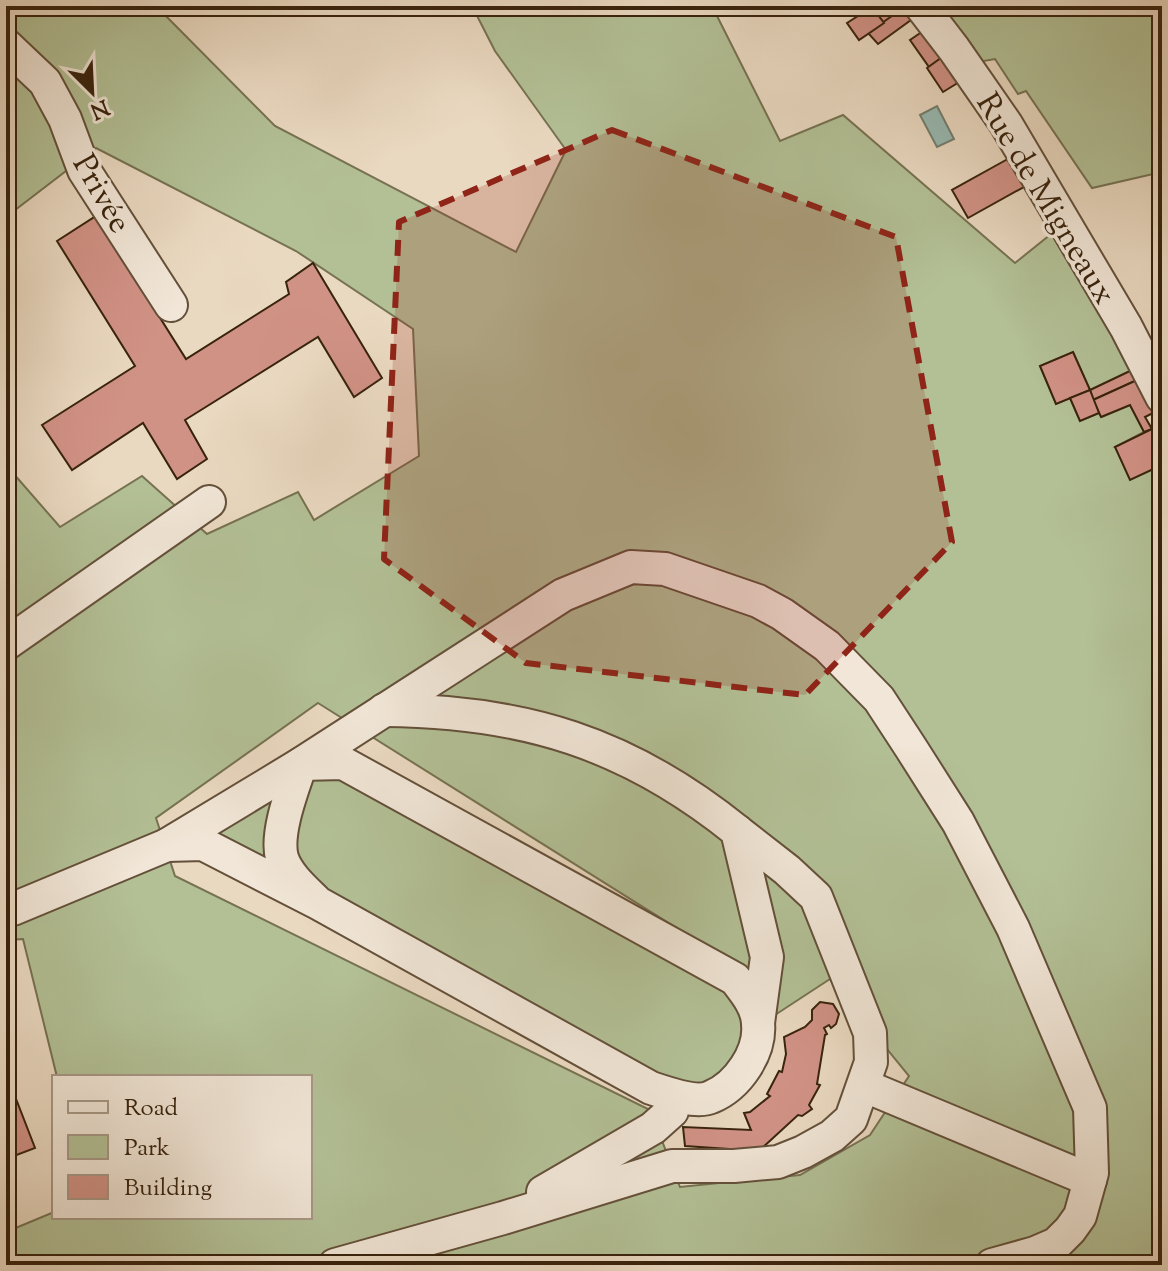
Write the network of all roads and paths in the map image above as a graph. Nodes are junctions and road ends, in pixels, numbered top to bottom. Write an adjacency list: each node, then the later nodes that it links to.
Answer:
1 (921, 6): 4 (street, Rue de Migneaux)
2 (6, 45): 3 (street, Privée)
3 (171, 305)
4 (1162, 397)
5 (209, 502): 6 (street)
6 (6, 644)
7 (384, 710): 8 (street); 10 (street); 18 (street)
8 (344, 749): 9 (street); 14 (street)
9 (301, 764): 11 (street); 12 (street)
10 (737, 831): 14 (street); 15 (street)
11 (167, 845): 12 (street); 13 (street)
12 (318, 903): 16 (street)
13 (6, 909)
14 (758, 1023): 16 (street)
15 (865, 1086): 17 (street); 18 (street)
16 (675, 1104): 17 (street); 19 (street)
17 (672, 1166): 19 (street)
18 (1090, 1180): 21 (street)
19 (503, 1218): 20 (street)
20 (335, 1265)
21 (992, 1265)

